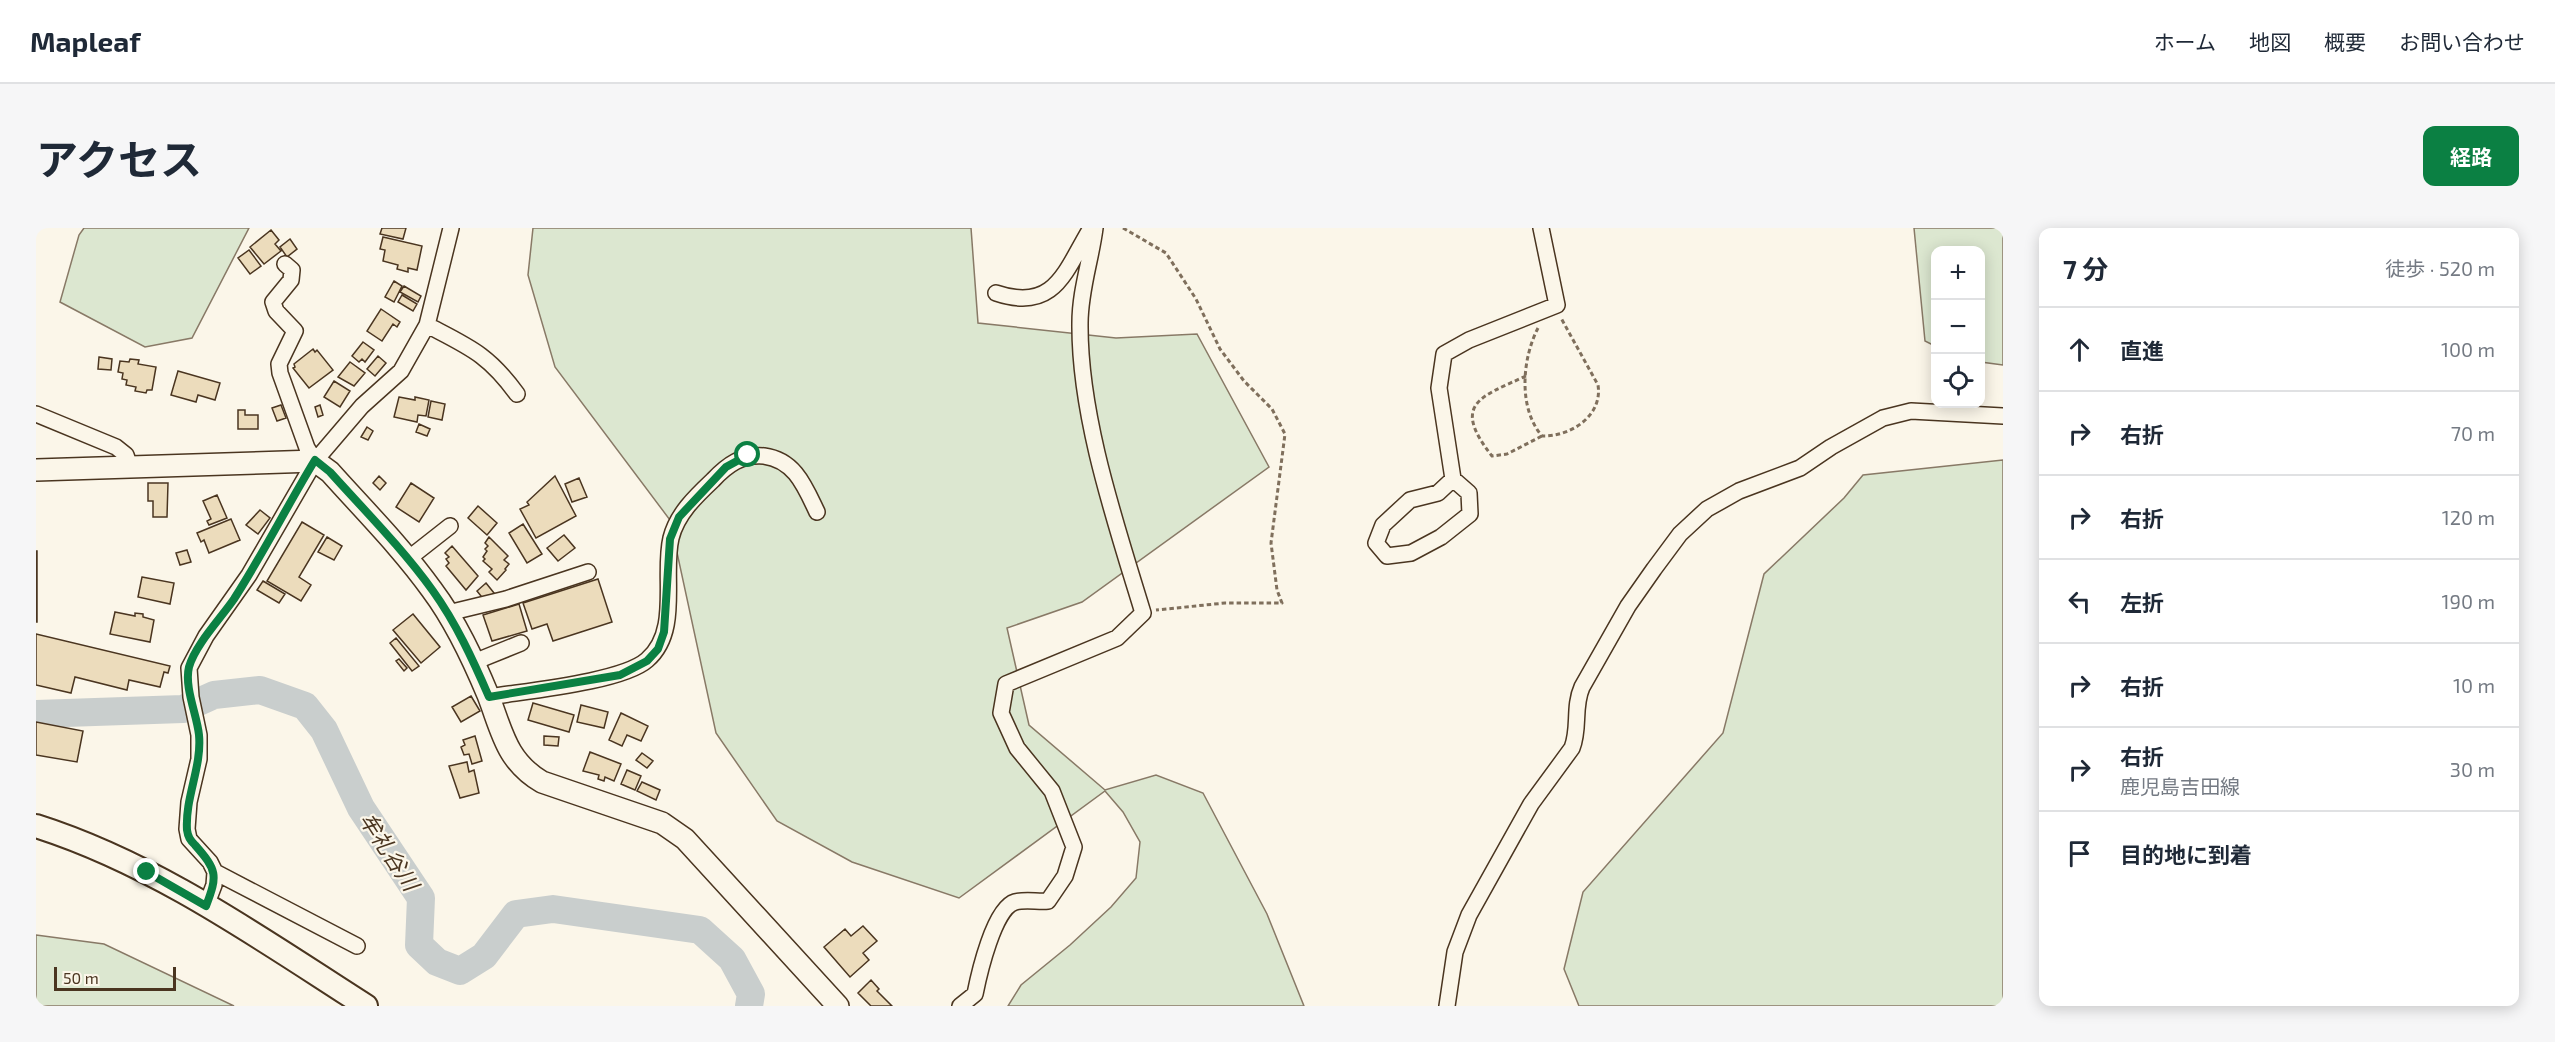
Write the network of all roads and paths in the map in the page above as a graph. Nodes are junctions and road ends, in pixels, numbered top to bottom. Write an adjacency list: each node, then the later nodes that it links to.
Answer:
1 (451, 228): 8 (street)
2 (1093, 228): 6 (street); 23 (street)
3 (1123, 228): 23 (path)
4 (1542, 228): 7 (street)
5 (285, 264): 14 (street)
6 (996, 293)
7 (1550, 308): 9 (path); 13 (path); 17 (street)
8 (427, 325): 10 (street); 14 (street)
9 (1526, 376): 13 (path); 13 (path)
10 (517, 394)
11 (36, 414): 15 (street)
12 (2003, 416): 34 (street)
13 (1542, 436)
14 (315, 460): 15 (street); 20 (street); 28 (street)
15 (130, 467): 16 (street)
16 (36, 470)
17 (1453, 479): 17 (street)
18 (817, 512): 26 (street)
19 (450, 526): 20 (street)
20 (408, 559): 22 (street)
21 (588, 572): 22 (street)
22 (448, 613): 25 (street)
23 (1143, 613): 33 (street)
24 (521, 643): 25 (street)
25 (474, 662): 26 (street)
26 (489, 697): 32 (street)
27 (36, 826): 29 (main road)
28 (215, 872): 29 (street); 30 (street)
29 (206, 906): 31 (main road)
30 (357, 946)
31 (366, 1006)
32 (838, 1006)
33 (960, 1006)
34 (1447, 1006)

